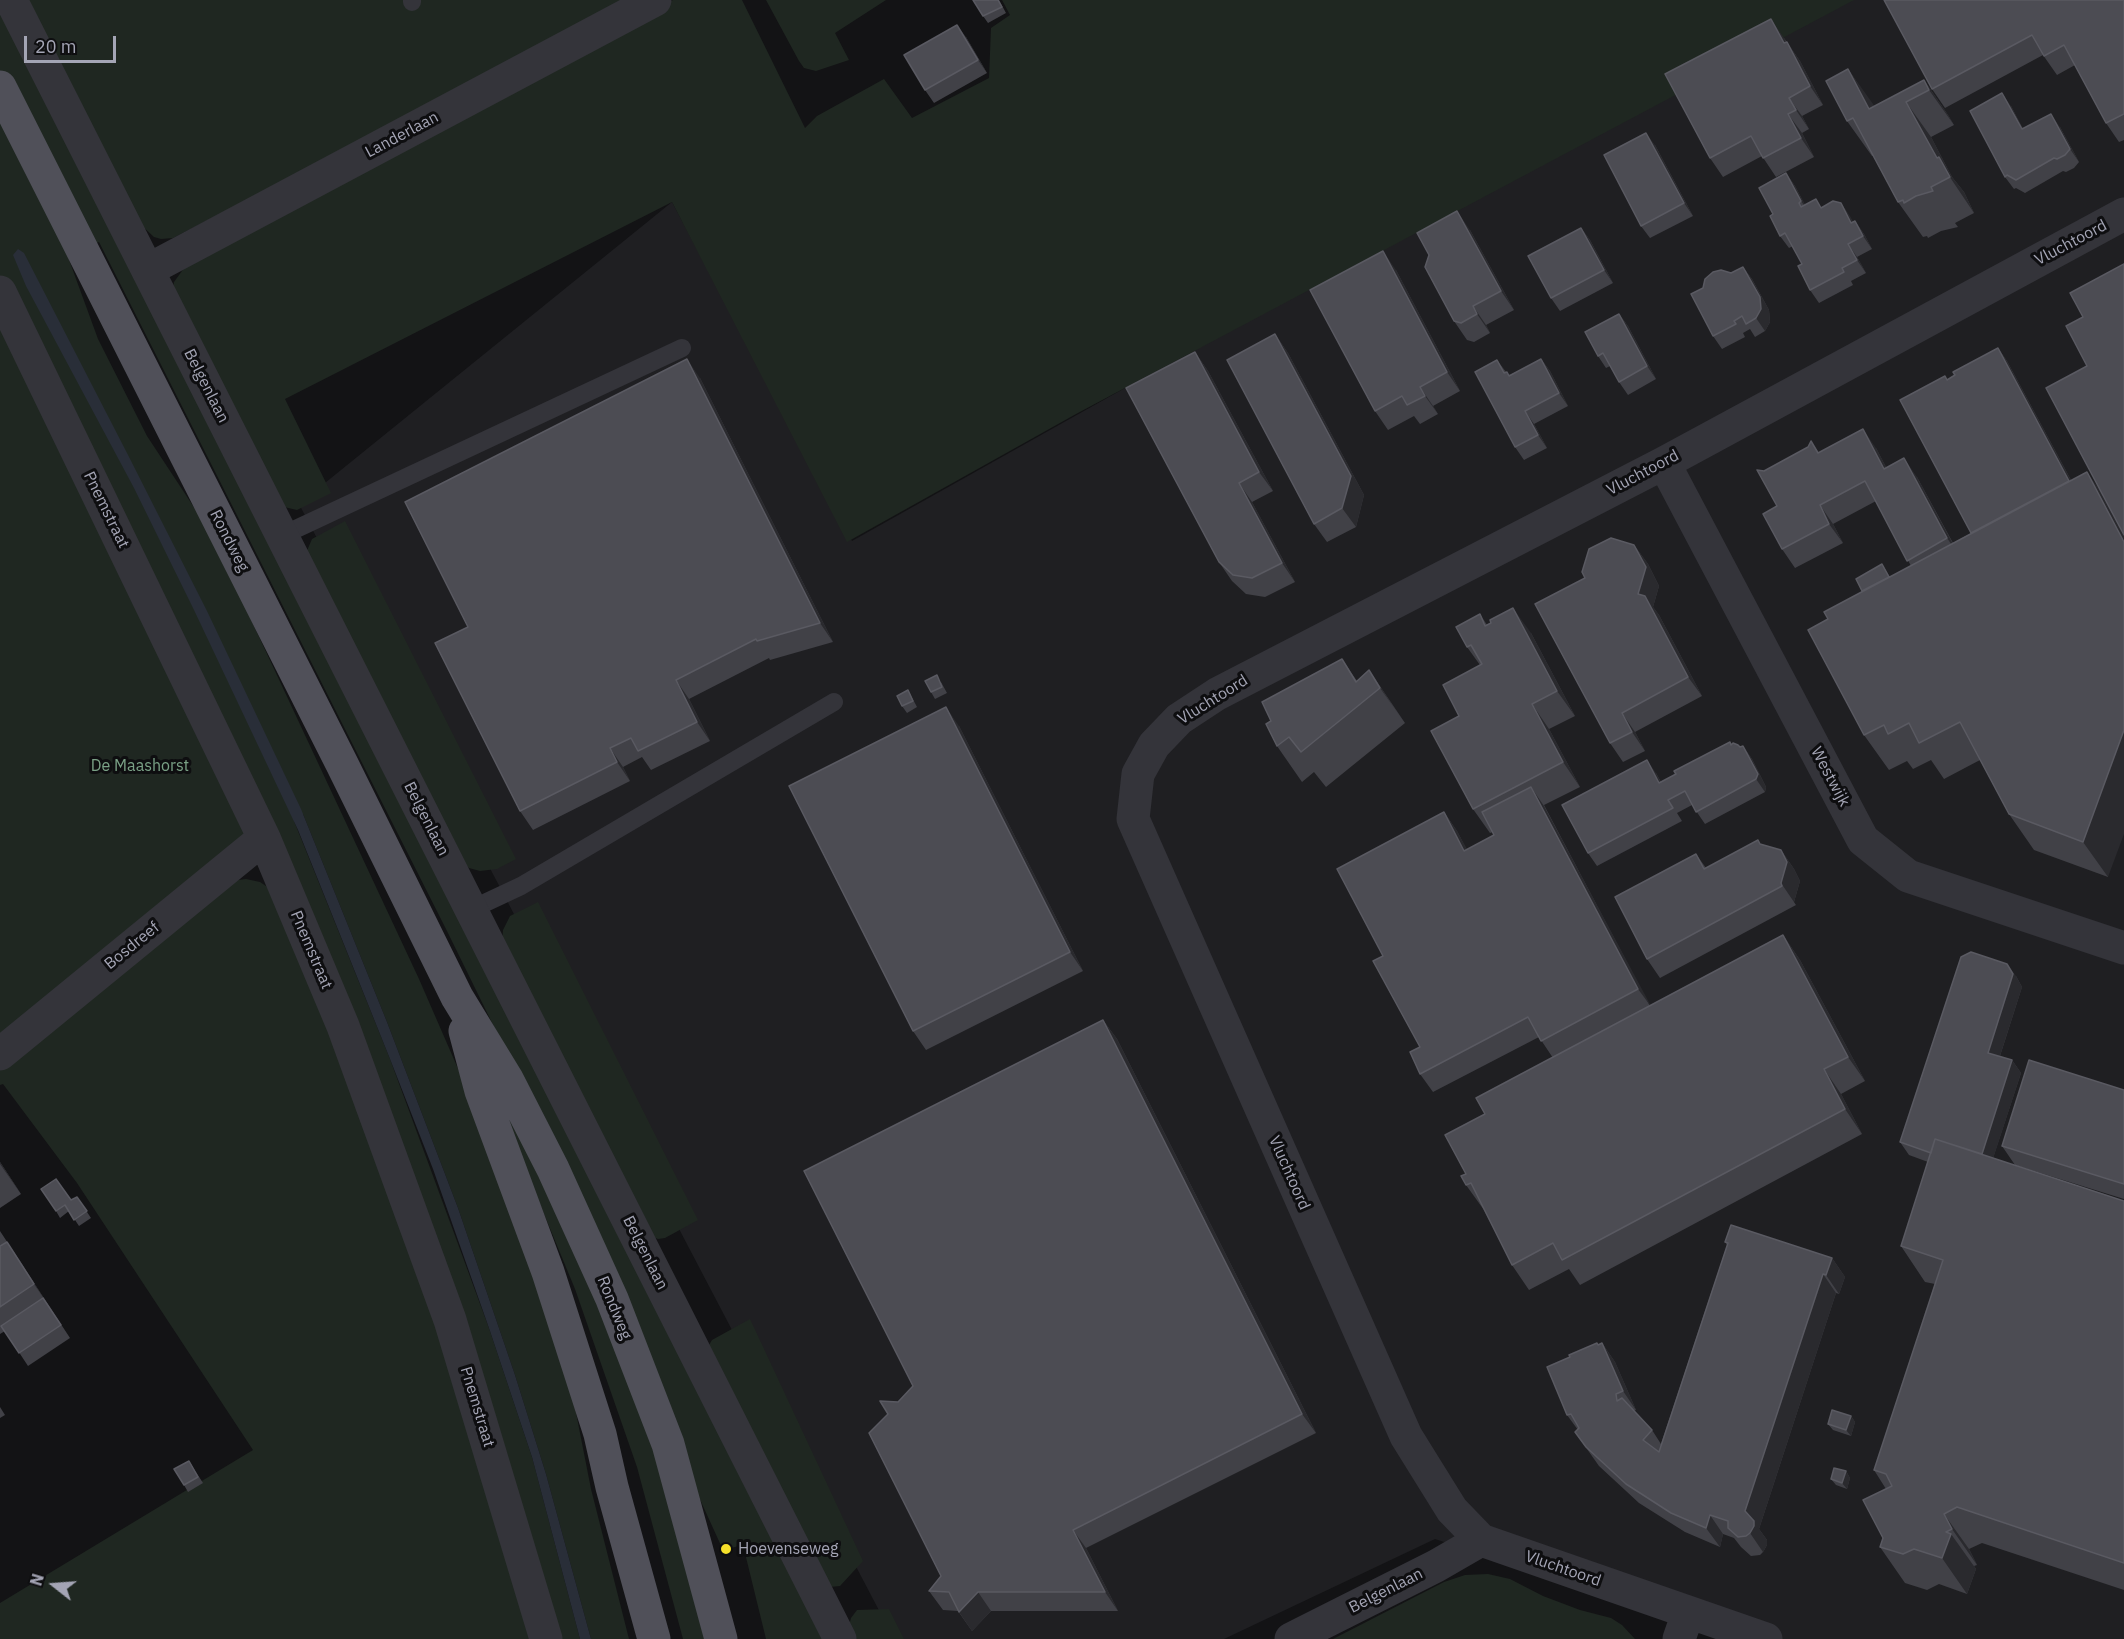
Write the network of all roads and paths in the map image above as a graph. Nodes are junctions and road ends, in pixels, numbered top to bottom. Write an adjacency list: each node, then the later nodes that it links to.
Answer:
1 (10, 0): 5 (street, Belgenlaan)
2 (655, 0): 5 (street, Landerlaan)
3 (0, 87): 14 (main road, Rondweg)
4 (2124, 214): 8 (street, Vluchtoord)
5 (148, 270): 9 (street, Belgenlaan)
6 (0, 292): 11 (street, Pnemstraat)
7 (682, 348): 9 (lane)
8 (1664, 463): 13 (street, Westwijk); 16 (street, Vluchtoord)
9 (281, 536): 12 (street, Belgenlaan)
10 (834, 702): 12 (lane)
11 (264, 838): 15 (street, Bosdreef); 18 (street, Pnemstraat)
12 (472, 909): 21 (street, Belgenlaan)
13 (2124, 948)
14 (456, 997): 19 (main road, Rondweg); 20 (main road, Rondweg)
15 (0, 1054)
16 (1480, 1540): 17 (street, Vluchtoord); 22 (street, Belgenlaan)
17 (1684, 1626): 23 (street, Vluchtoord)
18 (546, 1639)
19 (654, 1639)
20 (721, 1639)
21 (840, 1639)
22 (1290, 1639)
23 (1766, 1639)

